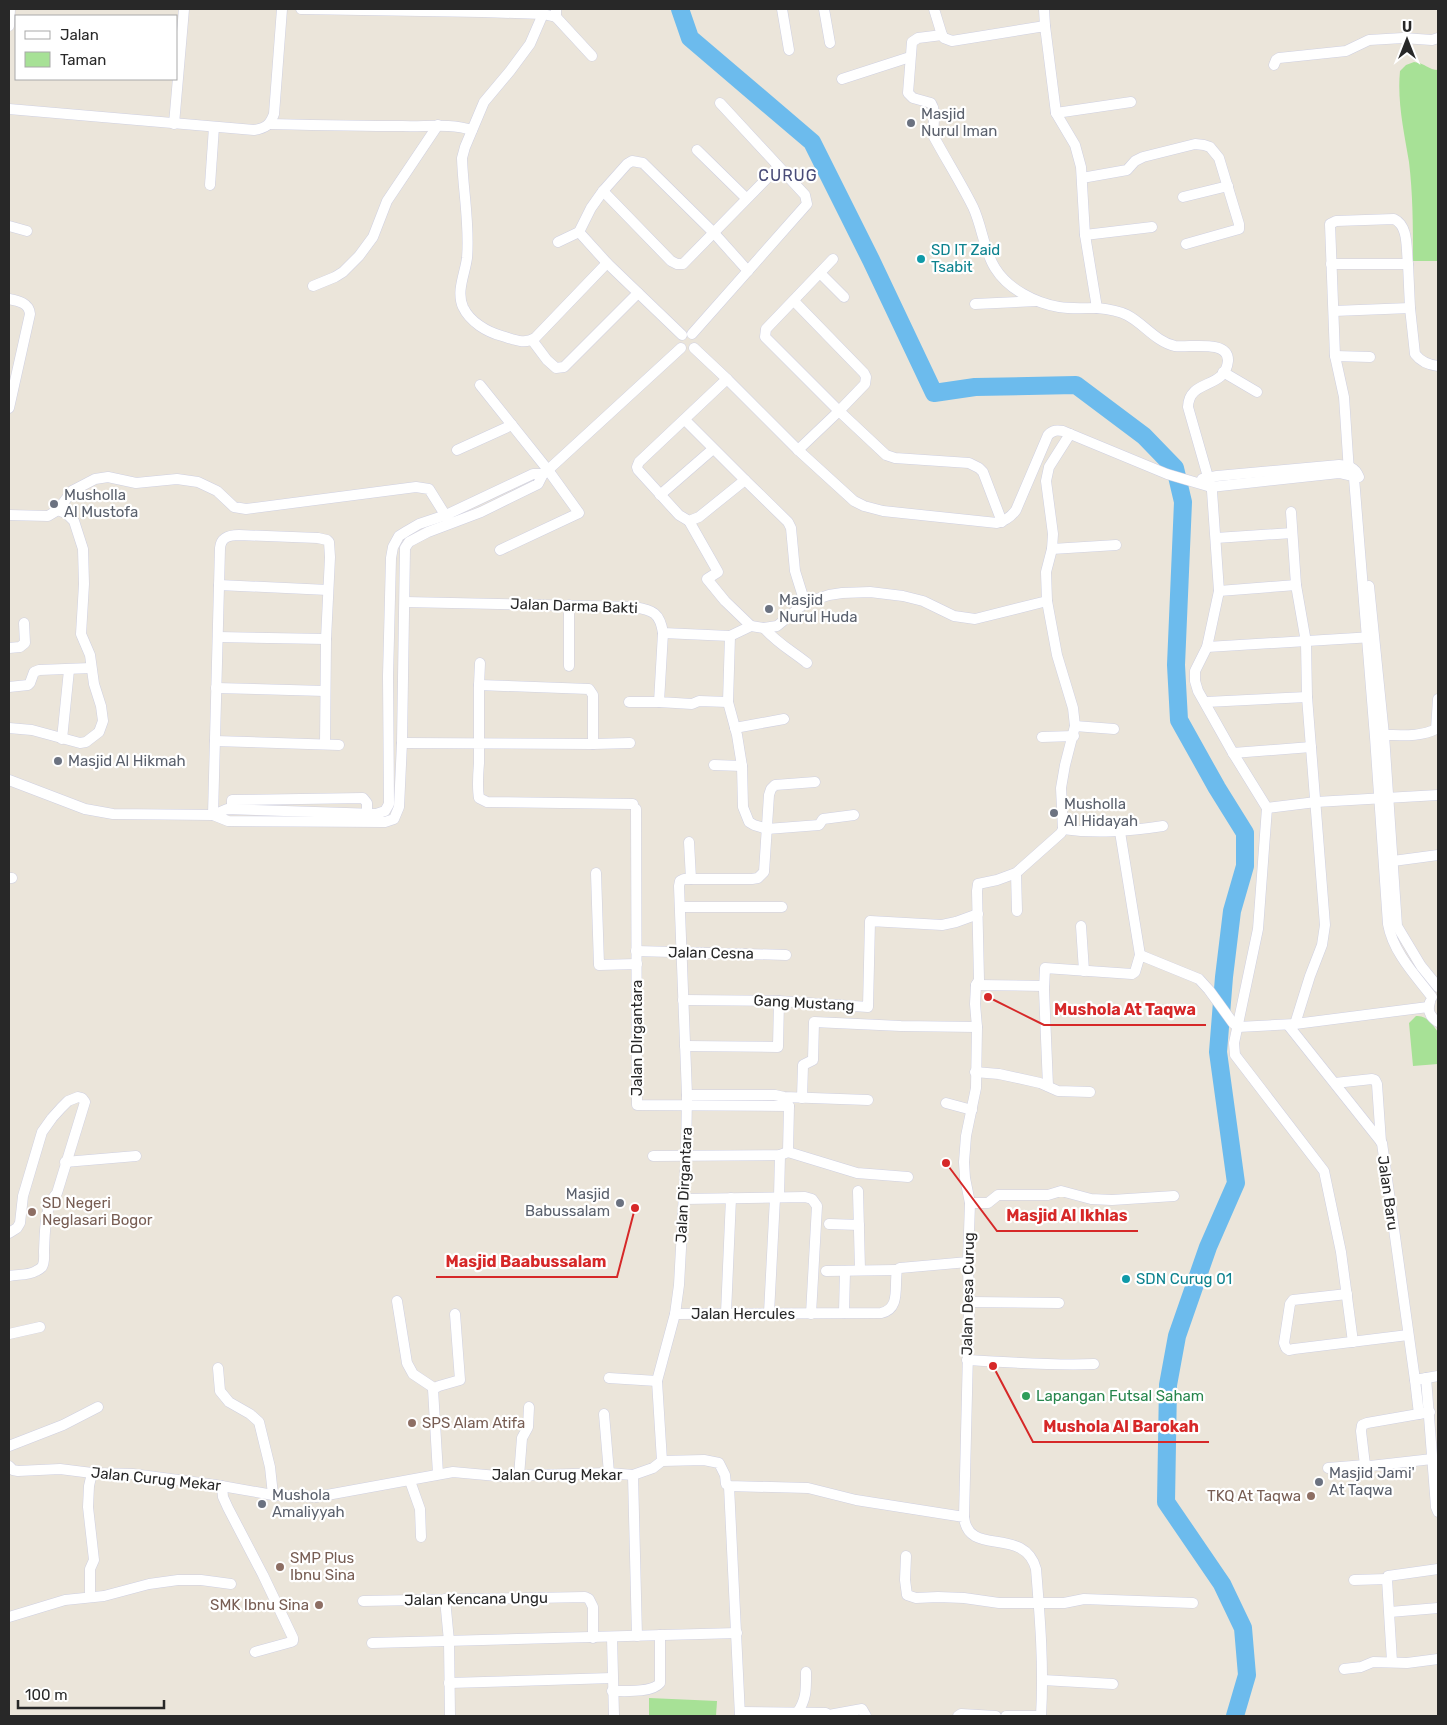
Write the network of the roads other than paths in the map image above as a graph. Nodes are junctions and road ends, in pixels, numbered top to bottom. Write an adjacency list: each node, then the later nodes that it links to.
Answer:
1 (10, 9): 11 (street)
2 (184, 9): 20 (street)
3 (282, 9): 28 (street)
4 (301, 9): 10 (street)
5 (782, 9): 16 (street)
6 (824, 9): 15 (street)
7 (934, 9): 13 (street)
8 (1044, 9): 12 (street)
9 (556, 13): 10 (street); 17 (street)
10 (543, 14): 31 (street)
11 (9, 26)
12 (1045, 26): 13 (street); 26 (street)
13 (942, 35): 18 (street)
14 (1438, 38): 19 (street)
15 (830, 43)
16 (789, 50)
17 (592, 56)
18 (910, 57): 21 (street); 58 (street)
19 (1274, 65)
20 (178, 78)
21 (842, 79)
22 (178, 80): 27 (street)
23 (1131, 102): 26 (street)
24 (720, 104): 33 (street)
25 (9, 109): 27 (street)
26 (1056, 113): 34 (street)
27 (174, 124): 30 (street)
28 (270, 124): 29 (street); 30 (street)
29 (438, 125): 31 (street); 54 (street)
30 (214, 127): 35 (street)
31 (472, 130): 65 (street)
32 (697, 150): 39 (street)
33 (778, 166): 39 (street); 52 (street)
34 (1082, 178): 36 (street); 45 (street)
35 (210, 184)
36 (1228, 186): 38 (street); 47 (street)
37 (603, 191): 43 (street); 44 (street); 44 (street)
38 (1183, 197)
39 (746, 198): 44 (street)
40 (9, 226): 42 (street)
41 (1152, 227): 45 (street)
42 (27, 231)
43 (579, 232): 46 (street); 49 (street)
44 (714, 233): 52 (street)
45 (1085, 234): 61 (street)
46 (558, 242)
47 (1186, 244)
48 (833, 259): 53 (street)
49 (607, 263): 55 (street); 65 (street)
50 (1331, 264): 51 (street); 51 (street); 63 (street)
51 (1408, 264): 62 (street)
52 (748, 271): 64 (street)
53 (820, 273): 56 (street); 59 (street)
54 (313, 286)
55 (638, 293): 64 (street); 65 (street)
56 (844, 297)
57 (9, 299): 75 (street)
58 (1037, 300): 60 (street); 61 (street)
59 (794, 301): 76 (street); 76 (street)
60 (975, 304)
61 (1097, 308): 71 (street)
62 (1410, 308): 63 (street); 70 (street)
63 (1334, 311): 68 (street)
64 (687, 335): 66 (street); 67 (street)
65 (532, 340)
66 (681, 348): 67 (street); 84 (street)
67 (694, 348): 72 (street)
68 (1335, 356): 69 (street); 83 (street)
69 (1370, 357)
70 (1438, 366)
71 (1223, 372): 74 (street); 86 (street)
72 (728, 379): 77 (street); 82 (street)
73 (480, 385): 78 (street)
74 (1258, 392)
75 (9, 408)
76 (839, 411): 82 (street); 93 (street)
77 (685, 420): 80 (street); 87 (street)
78 (512, 425): 81 (street); 84 (street)
79 (1070, 434): 86 (street); 93 (street); 99 (street)
80 (713, 449): 85 (street); 87 (street)
81 (457, 450)
82 (798, 450): 93 (street)
83 (1349, 470): 86 (street); 114 (street)
84 (545, 472): 90 (street); 94 (street); 98 (street)
85 (745, 480): 92 (street); 106 (street)
86 (1210, 482): 96 (street)
87 (660, 495): 92 (street)
88 (58, 510): 90 (street); 91 (street); 122 (street)
89 (1291, 512): 95 (street)
90 (446, 514): 94 (street); 124 (street)
91 (9, 515)
92 (689, 520): 109 (street)
93 (1002, 522)
94 (450, 525): 105 (street)
95 (1292, 534): 96 (street); 101 (street)
96 (1216, 538): 103 (street)
97 (1116, 545): 99 (street)
98 (500, 550)
99 (1052, 550): 104 (street)
100 (219, 585): 102 (street); 102 (street); 113 (street)
101 (1296, 585): 103 (street); 116 (street)
102 (328, 590): 115 (street)
103 (1220, 591): 117 (street)
104 (1047, 601): 106 (street); 141 (street)
105 (404, 602): 107 (street, Jalan Darma Bakti); 125 (street)
106 (805, 603): 110 (street)
107 (569, 605): 111 (street, Jalan Darma Bakti); 121 (street)
108 (24, 623): 118 (street)
109 (751, 626): 110 (street); 112 (street)
110 (764, 628): 120 (street)
111 (663, 633): 112 (street); 133 (street)
112 (730, 636): 134 (street)
113 (218, 637): 115 (street); 128 (street)
114 (1370, 637): 116 (street); 136 (street)
115 (326, 639): 129 (street)
116 (1306, 642): 117 (street); 130 (street)
117 (1207, 647): 135 (street)
118 (9, 648)
119 (480, 663): 126 (street)
120 (807, 663)
121 (569, 666)
122 (91, 668): 123 (street); 144 (street)
123 (69, 670): 127 (street); 144 (street)
124 (388, 676): 125 (street); 162 (street)
125 (403, 676): 149 (street)
126 (479, 685): 146 (street); 150 (street)
127 (9, 687)
128 (216, 688): 129 (street); 145 (street)
129 (325, 691): 148 (street)
130 (1308, 697): 135 (street); 152 (street)
131 (1438, 699): 142 (street)
132 (629, 702): 133 (street)
133 (659, 702): 134 (street)
134 (728, 702): 139 (street)
135 (1206, 702): 153 (street)
136 (1376, 702): 142 (street); 159 (street)
137 (784, 719): 139 (street)
138 (9, 728): 144 (street)
139 (735, 728): 155 (street)
140 (1114, 729): 141 (street)
141 (1075, 731): 143 (street); 166 (street)
142 (1384, 735): 159 (street)
143 (1042, 737)
144 (62, 739)
145 (215, 741): 148 (street); 162 (street)
146 (479, 743): 149 (street); 150 (street); 179 (street, Jalan DIrgantara)
147 (630, 743): 150 (street)
148 (325, 744): 151 (street)
149 (402, 744): 162 (street)
150 (593, 744)
151 (339, 745)
152 (1311, 748): 153 (street); 160 (street)
153 (1233, 754): 161 (street)
154 (714, 765): 155 (street)
155 (742, 766): 165 (street)
156 (9, 780): 162 (street)
157 (815, 782): 165 (street)
158 (1438, 795): 159 (street)
159 (1384, 799): 160 (street); 170 (street); 188 (street)
160 (1316, 802): 161 (street); 193 (street)
161 (1267, 808): 192 (street)
162 (213, 815)
163 (854, 815): 165 (street)
164 (1163, 826): 167 (street)
165 (767, 829): 173 (street)
166 (1063, 829): 167 (street); 172 (street, Jalan Desa Curug)
167 (1120, 832): 182 (street)
168 (689, 842): 173 (street)
169 (1438, 855): 170 (street)
170 (1393, 861): 187 (street)
171 (596, 872): 183 (street)
172 (1016, 872): 176 (street); 177 (street, Jalan Desa Curug)
173 (691, 879): 174 (street)
174 (680, 907): 175 (street); 180 (street, Jalan Dirgantara)
175 (782, 908)
176 (1016, 911)
177 (978, 914): 185 (street, Jalan Desa Curug); 190 (street, Gang Mustang)
178 (1081, 926): 184 (street)
179 (636, 951): 180 (street, Jalan Cesna); 183 (street, Jalan DIrgantara)
180 (682, 953): 181 (street, Jalan Cesna); 189 (street, Jalan Dirgantara)
181 (786, 955)
182 (1140, 955): 184 (street); 192 (street)
183 (636, 964): 201 (street, Jalan DIrgantara)
184 (1084, 971): 186 (street)
185 (976, 986): 186 (street); 194 (street, Jalan Desa Curug)
186 (1044, 986): 198 (street)
187 (1438, 987)
188 (1433, 998): 191 (street); 193 (street)
189 (683, 1000): 190 (street, Gang Mustang); 195 (street, Jalan Dirgantara)
190 (779, 1001): 195 (street)
191 (1438, 1022)
192 (1235, 1025): 193 (street); 228 (street)
193 (1291, 1025): 197 (street, Jalan Baru)
194 (977, 1026): 196 (street, Jalan Desa Curug); 200 (street)
195 (685, 1046): 201 (street, Jalan Dirgantara)
196 (976, 1072): 198 (street); 205 (street, Jalan Desa Curug)
197 (1335, 1083): 206 (street, Jalan Baru); 206 (street, Jalan Baru)
198 (1048, 1086): 199 (street)
199 (1090, 1092)
200 (802, 1098): 202 (street); 203 (street)
201 (687, 1100): 203 (street); 210 (street, Jalan Dirgantara)
202 (868, 1100)
203 (787, 1101): 207 (street)
204 (946, 1103): 205 (street)
205 (972, 1110): 218 (street, Jalan Desa Curug)
206 (1382, 1143): 240 (street, Jalan Baru)
207 (784, 1154): 210 (street); 212 (street); 215 (street)
208 (136, 1156): 211 (street)
209 (653, 1156): 210 (street)
210 (686, 1156): 217 (street, Jalan Dirgantara)
211 (65, 1162): 221 (street); 227 (street)
212 (908, 1177)
213 (858, 1191): 220 (street)
214 (1174, 1196): 218 (street)
215 (777, 1197): 216 (street); 233 (street); 237 (street)
216 (731, 1198): 217 (street); 232 (street)
217 (684, 1199): 236 (street, Jalan Dirgantara)
218 (970, 1203): 222 (street, Jalan Desa Curug)
219 (829, 1224): 220 (street)
220 (859, 1225): 223 (street)
221 (9, 1234)
222 (968, 1262): 224 (street); 230 (street, Jalan Desa Curug)
223 (860, 1270): 224 (street); 226 (street)
224 (897, 1270): 234 (street, Jalan Hercules)
225 (826, 1271): 226 (street)
226 (845, 1271): 234 (street)
227 (9, 1276)
228 (1347, 1294): 241 (street); 241 (street)
229 (397, 1301): 250 (street)
230 (969, 1302): 231 (street); 242 (street, Jalan Desa Curug)
231 (1059, 1303)
232 (726, 1313): 233 (street, Jalan Hercules); 236 (street, Jalan Hercules)
233 (769, 1313): 237 (street, Jalan Hercules)
234 (844, 1313): 237 (street, Jalan Hercules)
235 (455, 1314): 250 (street)
236 (675, 1314): 249 (street, Jalan Dirgantara)
237 (811, 1314)
238 (40, 1327): 239 (street)
239 (11, 1332)
240 (1408, 1335): 241 (street); 248 (street, Jalan Baru)
241 (1353, 1342)
242 (967, 1360): 243 (street); 272 (street, Jalan Desa Curug)
243 (1094, 1364)
244 (218, 1368): 270 (street)
245 (1438, 1376): 247 (street)
246 (608, 1378): 249 (street)
247 (1426, 1378): 248 (street); 253 (street)
248 (1415, 1380): 255 (street, Jalan Baru)
249 (657, 1381): 258 (street, Jalan Dirgantara)
250 (434, 1388): 264 (street)
251 (98, 1407): 256 (street)
252 (529, 1407): 266 (street)
253 (1430, 1412): 255 (street); 257 (street)
254 (604, 1414): 263 (street)
255 (1419, 1414): 259 (street)
256 (9, 1446)
257 (1432, 1459): 259 (street); 271 (street)
258 (662, 1461): 265 (street, Jalan Curug Mekar); 269 (street, Jalan Curug Mekar)
259 (1365, 1465): 261 (street)
260 (9, 1466): 262 (street, Jalan Curug Mekar)
261 (1328, 1468)
262 (92, 1473): 268 (street, Jalan Curug Mekar); 279 (street)
263 (609, 1473): 265 (street, Jalan Curug Mekar); 266 (street, Jalan Curug Mekar)
264 (438, 1474): 266 (street, Jalan Curug Mekar); 267 (street, Jalan Curug Mekar)
265 (633, 1475): 289 (street)
266 (519, 1476)
267 (410, 1481): 270 (street, Jalan Curug Mekar); 273 (street)
268 (222, 1486): 270 (street, Jalan Curug Mekar); 294 (street)
269 (729, 1486): 272 (street); 287 (street)
270 (273, 1495)
271 (1438, 1512)
272 (964, 1517): 282 (street)
273 (420, 1537)
274 (906, 1556): 282 (street)
275 (1438, 1569): 276 (street)
276 (1387, 1578): 277 (street); 285 (street)
277 (1354, 1580)
278 (231, 1584): 279 (street)
279 (90, 1597): 286 (street)
280 (445, 1599): 281 (street, Jalan Kencana Ungu); 291 (street, Jalan Kencana Ungu); 292 (street)
281 (363, 1601)
282 (1039, 1603): 283 (street); 300 (street)
283 (1193, 1603)
284 (1438, 1608): 285 (street)
285 (1390, 1612): 296 (street)
286 (9, 1617)
287 (737, 1633): 288 (street); 305 (street)
288 (660, 1635): 289 (street); 303 (street)
289 (637, 1636): 290 (street)
290 (612, 1637): 291 (street); 299 (street)
291 (593, 1638): 292 (street)
292 (449, 1641): 293 (street); 301 (street)
293 (372, 1643)
294 (255, 1652)
295 (1438, 1659): 296 (street)
296 (1392, 1662): 297 (street)
297 (1344, 1669)
298 (806, 1672): 304 (street)
299 (612, 1678): 301 (street); 303 (street)
300 (1043, 1680): 302 (street); 313 (street)
301 (449, 1683): 306 (street)
302 (1113, 1684)
303 (612, 1691): 307 (street)
304 (797, 1713): 305 (street); 308 (street)
305 (740, 1714)
306 (450, 1716)
307 (614, 1716)
308 (829, 1716): 309 (street)
309 (866, 1716)
310 (958, 1716): 311 (street)
311 (996, 1716)
312 (1006, 1716): 313 (street)
313 (1041, 1716)

